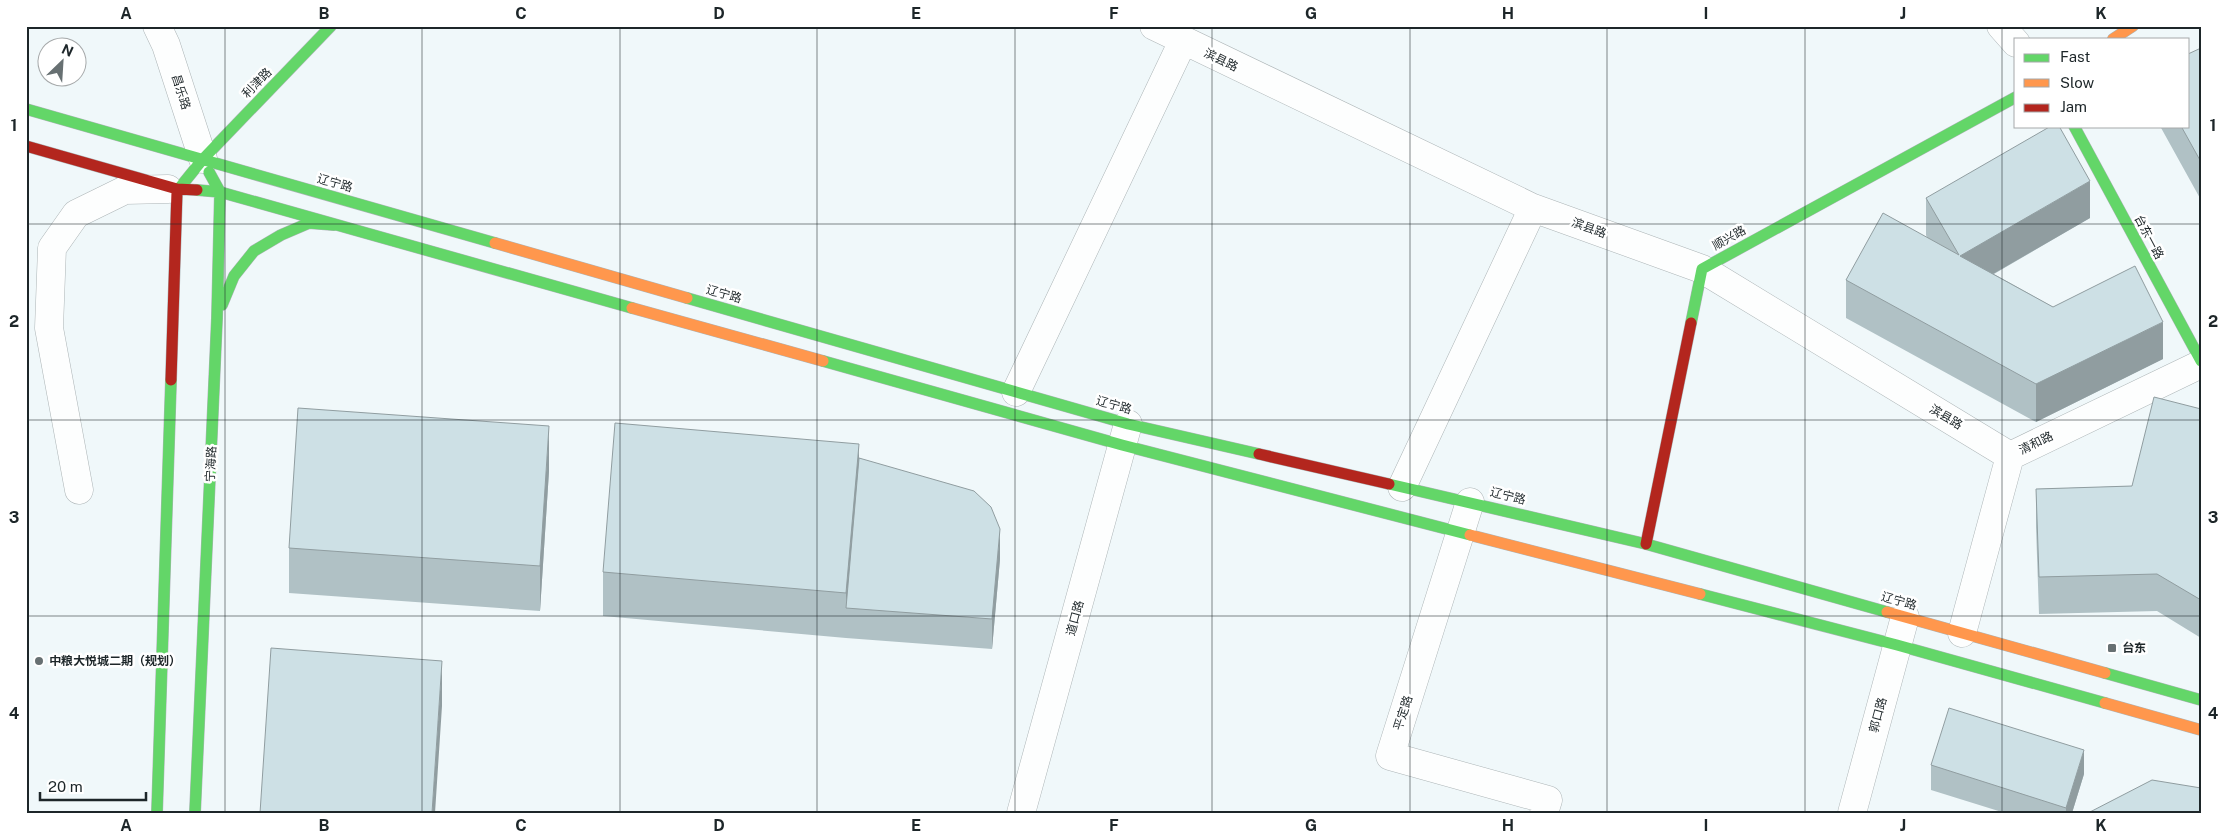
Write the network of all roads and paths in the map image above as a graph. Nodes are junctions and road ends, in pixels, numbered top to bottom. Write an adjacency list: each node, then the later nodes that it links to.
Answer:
1 (157, 26): 13 (street, 昌乐路)
2 (331, 26): 13 (main road, 利津路)
3 (1154, 26): 7 (street, 滨县路)
4 (2001, 26): 8 (street)
5 (2133, 26): 6 (main road)
6 (2115, 38)
7 (1183, 41): 16 (street, 滨县路); 21 (street)
8 (2014, 41)
9 (2014, 98): 18 (main road, 顺兴路)
10 (26, 109): 13 (main road, 辽宁路)
11 (2075, 128): 20 (main road, 台东一路)
12 (26, 146): 14 (main road, 辽宁路)
13 (203, 159): 14 (main road); 15 (main road, 宁海路); 21 (main road, 辽宁路)
14 (177, 189): 15 (main road, 辽宁路); 25 (street); 34 (main road)
15 (220, 192): 17 (main road, 辽宁路); 19 (main road, 宁海路)
16 (1533, 208): 18 (street, 滨县路); 24 (street)
17 (343, 226): 19 (main road); 22 (main road, 辽宁路)
18 (1702, 269): 23 (street, 滨县路); 28 (main road)
19 (217, 318): 35 (main road, 宁海路)
20 (2201, 363): 23 (street, 清和路)
21 (1016, 392): 22 (main road, 辽宁路)
22 (1125, 434): 24 (main road, 辽宁路); 27 (main road, 辽宁路); 36 (street, 道口路)
23 (2010, 456): 30 (street, 清和路)
24 (1402, 487): 26 (main road, 辽宁路)
25 (79, 490)
26 (1470, 502): 27 (street, 平定路); 28 (main road, 辽宁路)
27 (1461, 532): 31 (main road, 辽宁路); 37 (street, 平定路)
28 (1646, 544): 29 (main road, 辽宁路)
29 (1905, 617): 30 (main road, 辽宁路); 31 (street, 郭口路)
30 (1962, 633): 32 (main road, 辽宁路)
31 (1897, 645): 33 (main road, 辽宁路); 38 (street, 郭口路)
32 (2201, 700)
33 (2201, 730)
34 (157, 813)
35 (195, 813)
36 (1021, 813)
37 (1544, 813)
38 (1852, 813)

